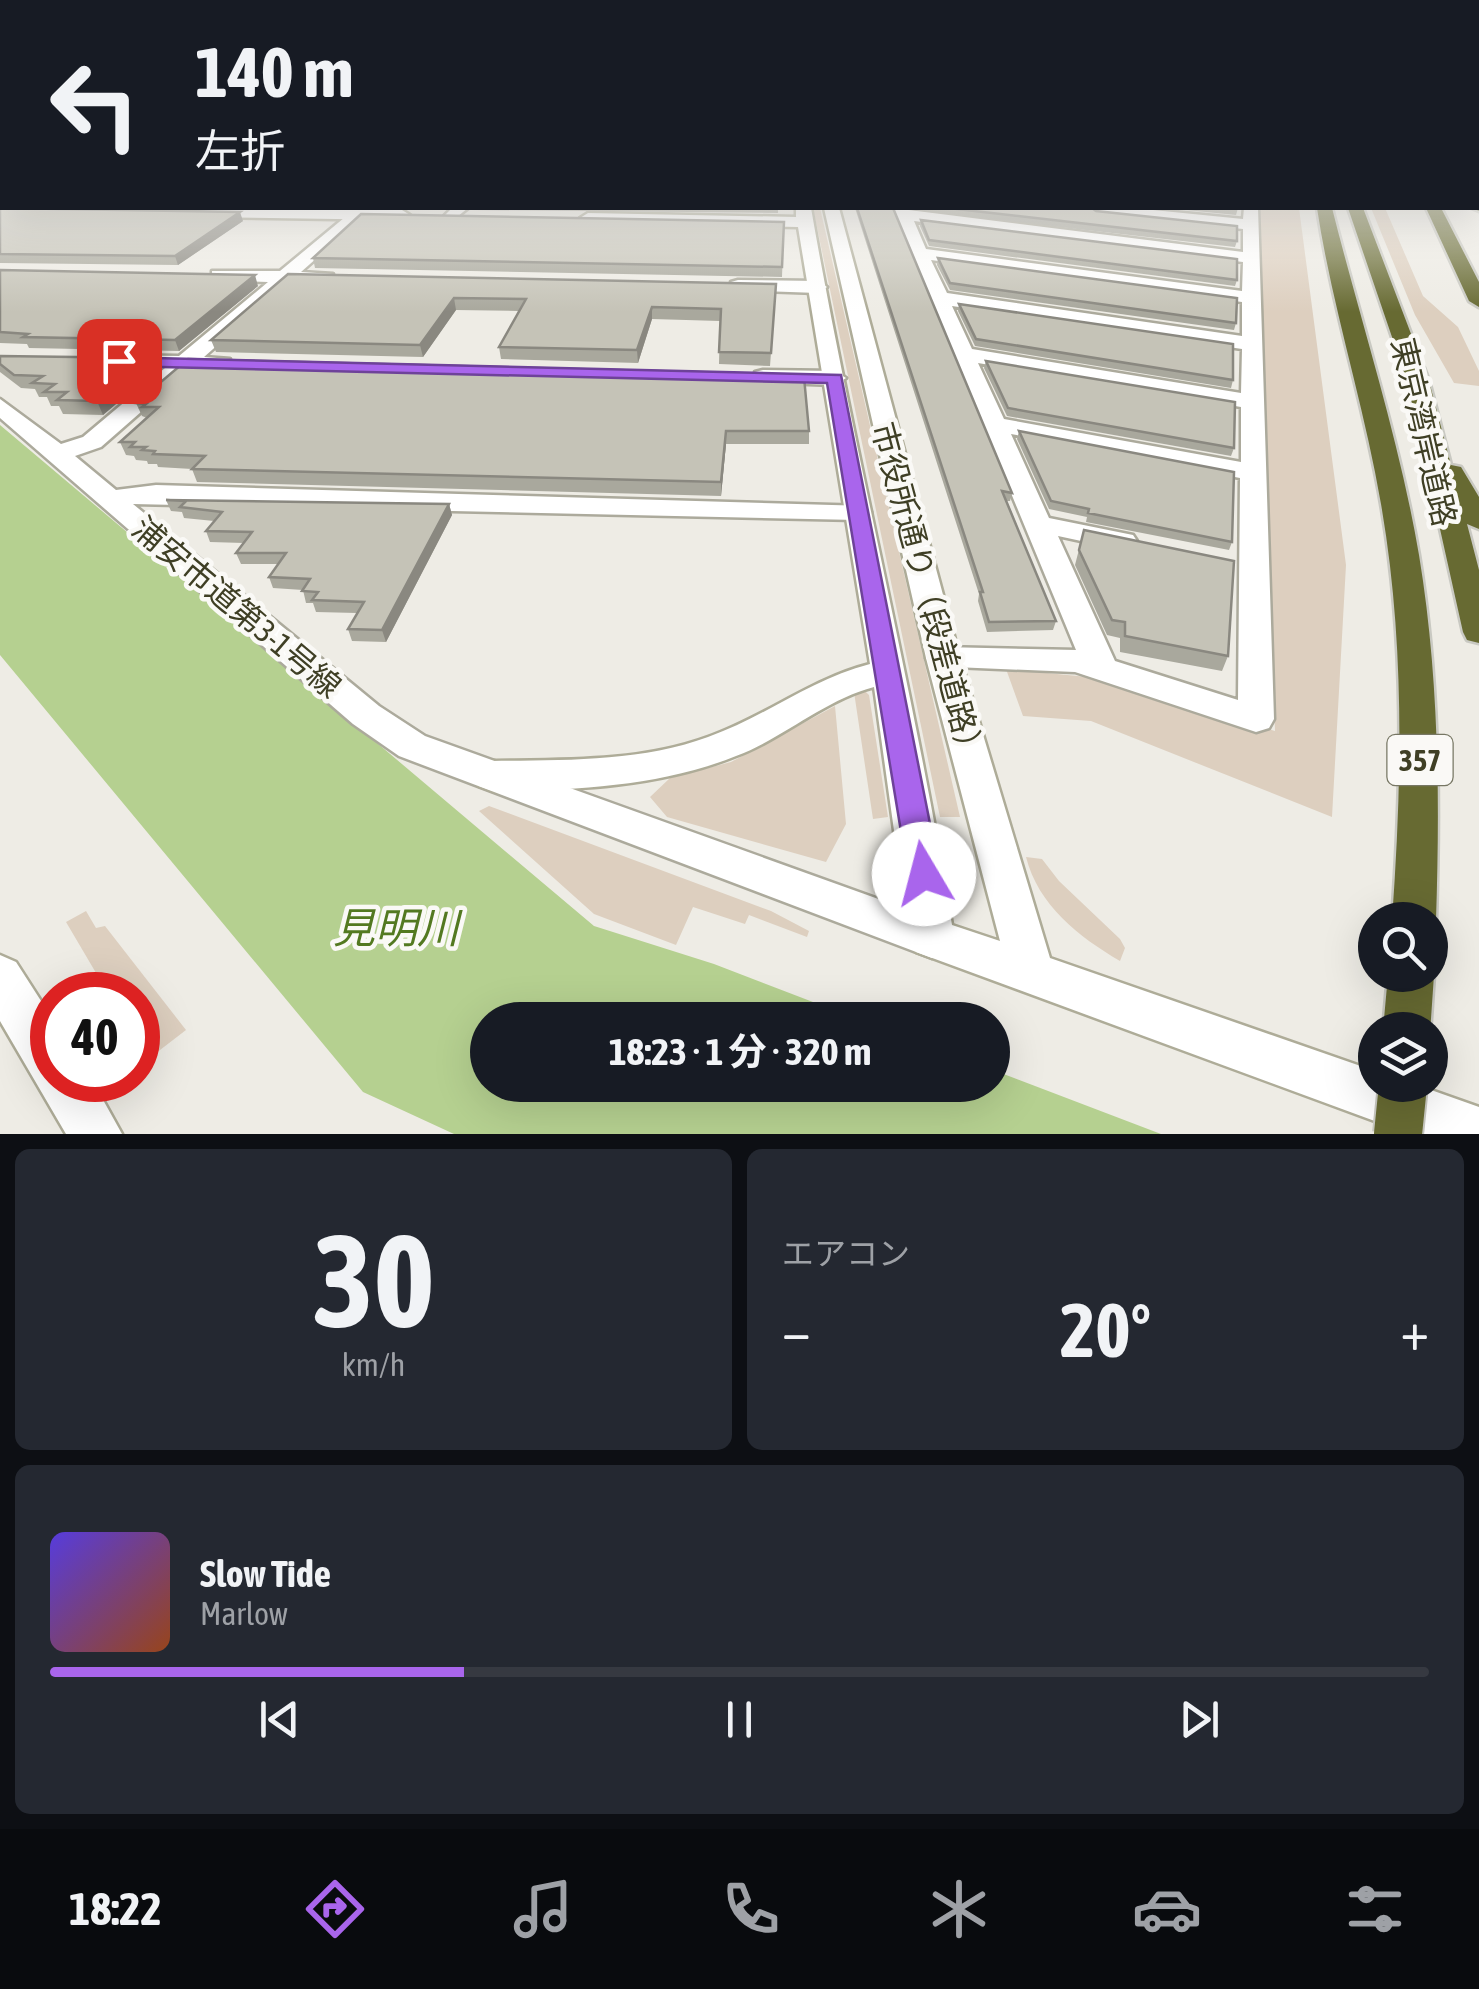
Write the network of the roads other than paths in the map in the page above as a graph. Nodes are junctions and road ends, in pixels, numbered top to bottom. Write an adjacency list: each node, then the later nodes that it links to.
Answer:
1 (275, 210): 6 (street); 7 (street)
2 (1133, 210): 13 (street)
3 (1324, 210): 50 (highway, 東京湾岸道路 / 357)
4 (1356, 210): 35 (highway, 東京湾岸道路)
5 (1435, 210): 24 (highway)
6 (175, 211)
7 (361, 211): 11 (street); 18 (street)
8 (901, 211): 15 (street); 16 (street)
9 (813, 212): 14 (street); 21 (street, 市役所通り（段差道路）); 46 (street, 市役所通り（段差道路）)
10 (461, 213): 12 (street)
11 (414, 215)
12 (433, 216)
13 (1251, 216): 16 (street)
14 (572, 218)
15 (920, 253): 22 (street); 23 (street)
16 (1251, 258): 23 (street)
17 (189, 275): 18 (street)
18 (284, 277): 19 (street); 28 (street)
19 (355, 278)
20 (726, 286): 21 (street)
21 (818, 287): 31 (street, 市役所通り（段差道路）)
22 (939, 298): 25 (street); 26 (street)
23 (1252, 298): 25 (street)
24 (1479, 301)
25 (1253, 344): 32 (street)
26 (964, 354): 32 (street); 34 (street)
27 (80, 359): 28 (street)
28 (182, 363): 29 (street); 36 (street)
29 (245, 364)
30 (739, 376): 31 (street)
31 (835, 378): 39 (street, 市役所通り（段差道路）)
32 (1256, 402): 37 (street)
33 (0, 406): 36 (street, 浦安市道第3-1号線)
34 (994, 424): 37 (street); 41 (street)
35 (1435, 444): 40 (highway); 45 (highway, 東京湾岸道路)
36 (57, 454): 38 (street, 浦安市道第3-1号線)
37 (1256, 472): 44 (street)
38 (109, 499): 39 (street); 49 (street, 浦安市道第3-1号線)
39 (857, 512): 48 (street, 市役所通り（段差道路）)
40 (1479, 521)
41 (1038, 524): 42 (street); 47 (street)
42 (1147, 546)
43 (1220, 561): 44 (street)
44 (1256, 568): 47 (street)
45 (1479, 632)
46 (943, 658): 47 (street); 52 (street, 市役所通り（段差道路）)
47 (1101, 669)
48 (892, 673): 49 (street); 51 (street, 市役所通り（段差道路）)
49 (493, 776): 51 (street, 浦安市道第3-1号線)
50 (1415, 902)
51 (932, 938): 52 (street, 浦安市道第3-1号線)
52 (1032, 976): 57 (street, 浦安市道第3-1号線)
53 (0, 978): 54 (street)
54 (30, 1027)
55 (76, 1102): 58 (street)
56 (1401, 1102): 59 (highway, bridge)
57 (1479, 1132)
58 (96, 1134)
59 (1398, 1134)

